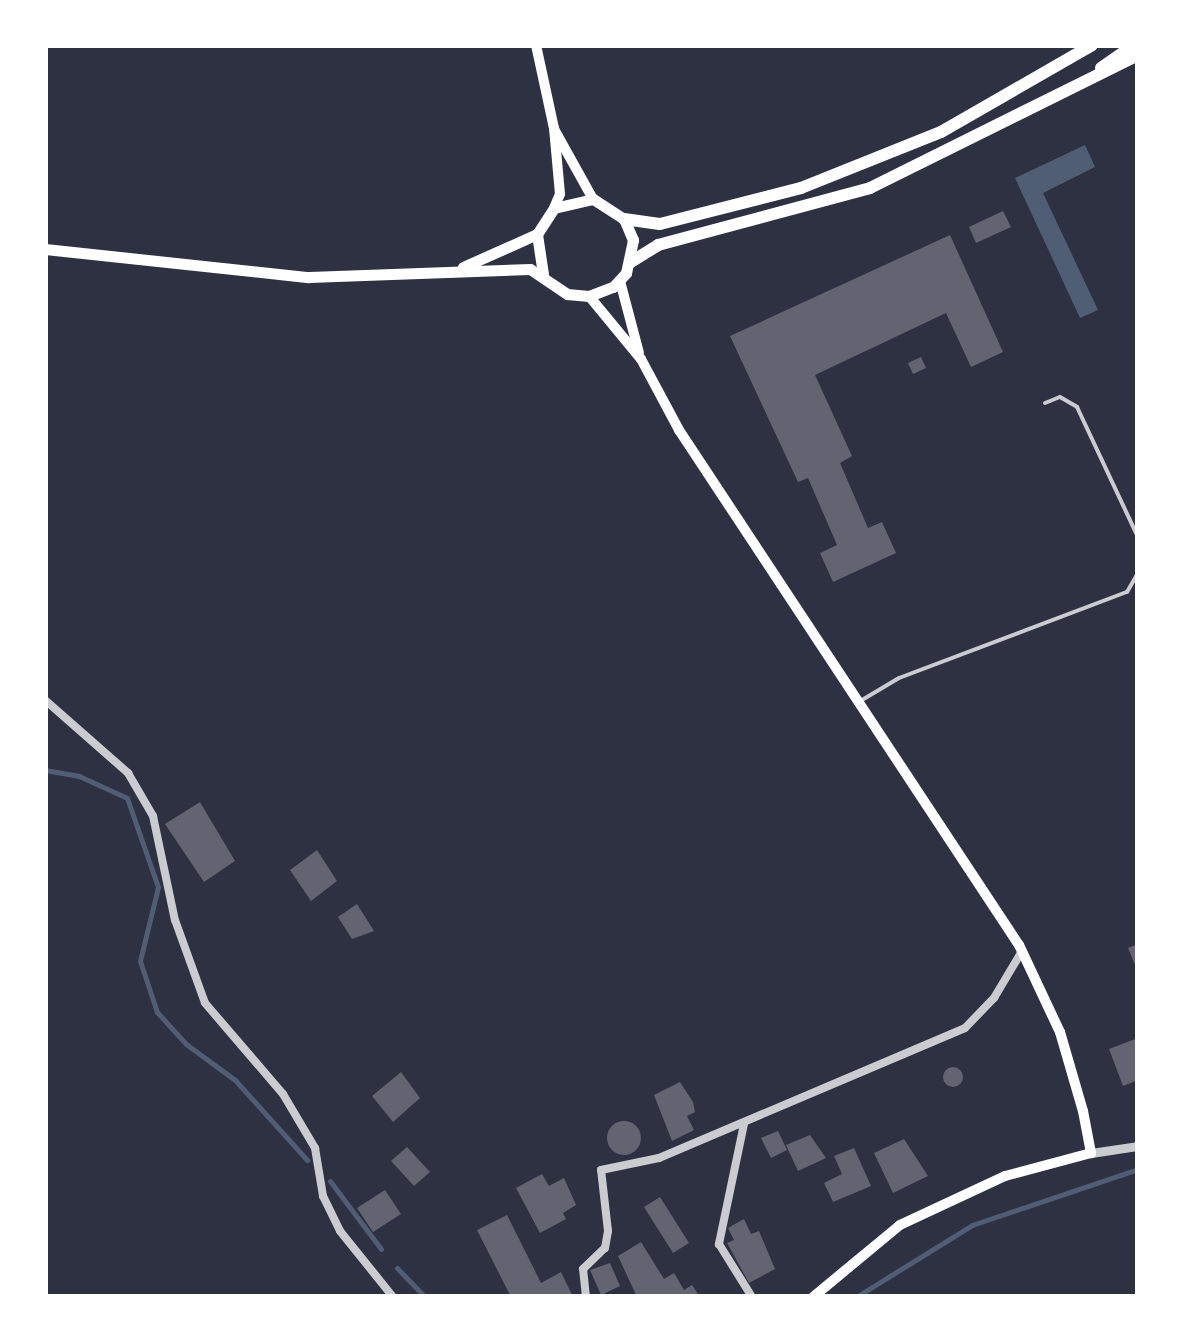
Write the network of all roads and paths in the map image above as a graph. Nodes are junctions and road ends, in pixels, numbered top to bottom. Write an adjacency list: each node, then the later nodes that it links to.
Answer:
1 (536, 45): 6 (main road)
2 (1092, 45): 9 (highway)
3 (1134, 45): 5 (highway)
4 (1138, 55): 5 (highway)
5 (1058, 98): 12 (highway)
6 (554, 128): 7 (main road); 8 (main road)
7 (592, 199): 8 (main road); 9 (main road)
8 (554, 208): 10 (main road)
9 (624, 219): 12 (main road)
10 (537, 234): 13 (main road); 14 (main road)
11 (45, 248): 13 (main road)
12 (631, 262): 15 (main road)
13 (454, 270): 14 (main road)
14 (543, 274): 16 (main road)
15 (620, 281): 16 (main road); 17 (main road)
16 (588, 296): 17 (main road)
17 (641, 359): 22 (main road)
18 (1045, 403): 19 (lane)
19 (1138, 537)
20 (1138, 573): 22 (lane)
21 (45, 700): 27 (street)
22 (858, 702): 23 (main road)
23 (1022, 951): 24 (street); 26 (main road)
24 (744, 1124): 28 (street); 29 (street)
25 (1138, 1146): 26 (street)
26 (1090, 1153): 30 (main road)
27 (394, 1297)
28 (586, 1297)
29 (752, 1297)
30 (813, 1297)

